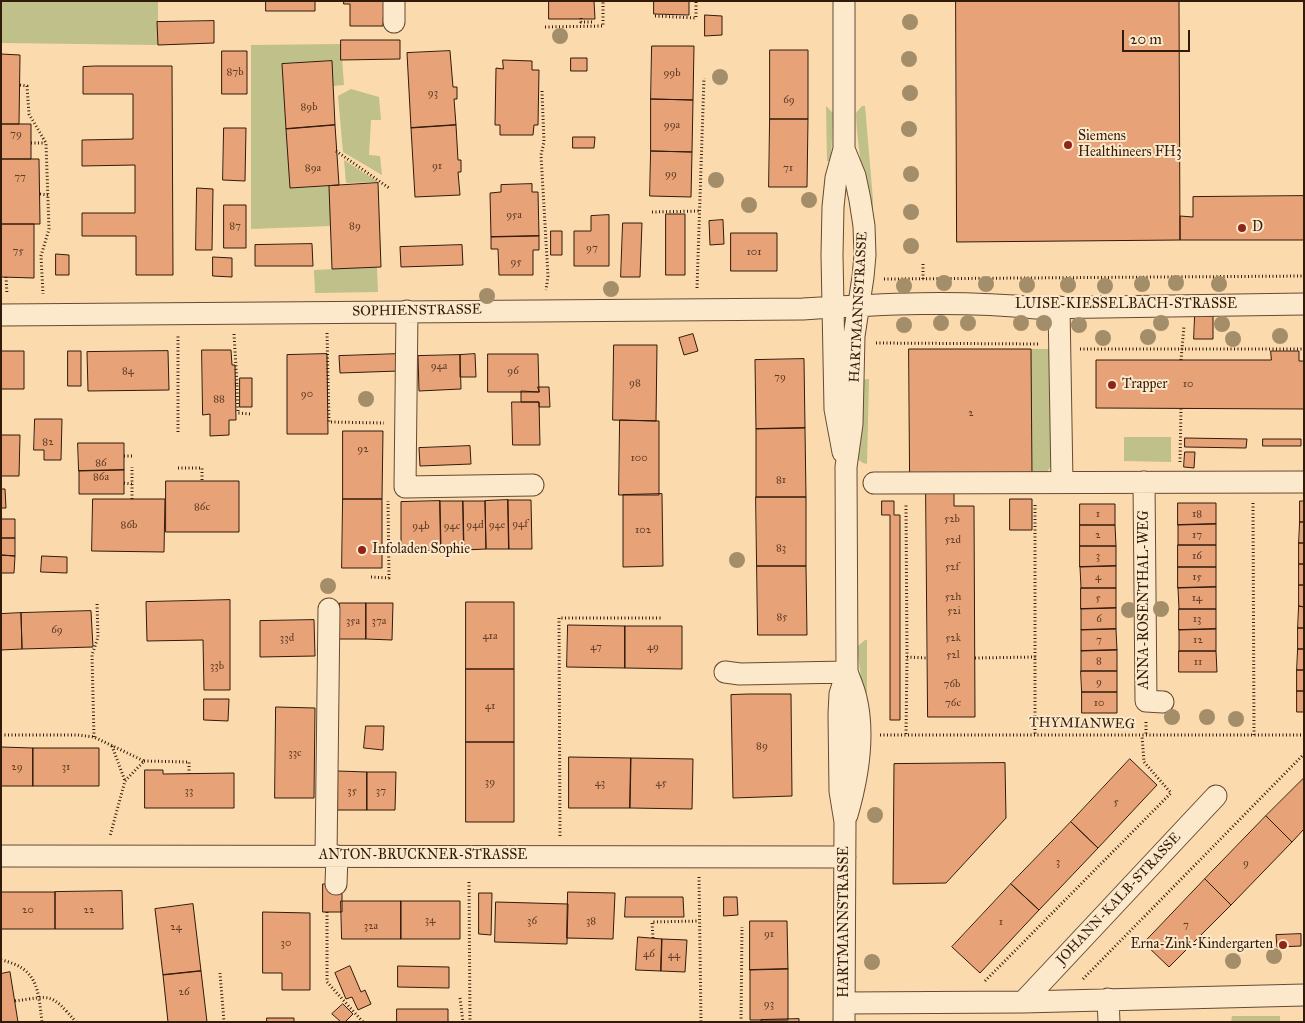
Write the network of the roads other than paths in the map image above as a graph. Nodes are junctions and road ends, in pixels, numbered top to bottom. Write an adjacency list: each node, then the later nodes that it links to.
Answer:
1 (844, 1): 2 (street, HARTMANNSTRASSE)
2 (844, 149): 4 (street, HARTMANNSTRASSE); 5 (street, HARTMANNSTRASSE)
3 (1304, 304): 6 (street, LUISE-KIESSELBACH-STRASSE)
4 (858, 305): 5 (street, LUISE-KIESSELBACH-STRASSE); 6 (street, LUISE-KIESSELBACH-STRASSE); 9 (street, HARTMANNSTRASSE)
5 (833, 307): 7 (street, SOPHIENSTRASSE); 9 (street, HARTMANNSTRASSE)
6 (1059, 308): 10 (street)
7 (407, 311): 8 (street, SOPHIENSTRASSE); 14 (street)
8 (1, 314)
9 (846, 467): 17 (street, HARTMANNSTRASSE)
10 (1062, 482): 11 (street); 13 (street)
11 (1144, 482): 12 (street); 18 (street, ANNA-ROSENTHAL-WEG)
12 (1304, 482)
13 (874, 484)
14 (534, 485)
15 (329, 610): 22 (street)
16 (724, 672): 17 (street)
17 (847, 672): 20 (street, HARTMANNSTRASSE); 20 (street, HARTMANNSTRASSE)
18 (1163, 702)
19 (1216, 796): 27 (street, JOHANN-KALB-STRASSE)
20 (845, 822): 23 (street, HARTMANNSTRASSE)
21 (1, 856): 22 (street, ANTON-BRUCKNER-STRASSE)
22 (332, 856): 23 (street, ANTON-BRUCKNER-STRASSE); 24 (street)
23 (845, 857): 28 (street, HARTMANNSTRASSE)
24 (336, 884)
25 (1304, 995): 26 (street)
26 (1108, 999): 27 (street); 29 (street)
27 (1023, 1002): 28 (street)
28 (844, 1012)
29 (1109, 1022)

